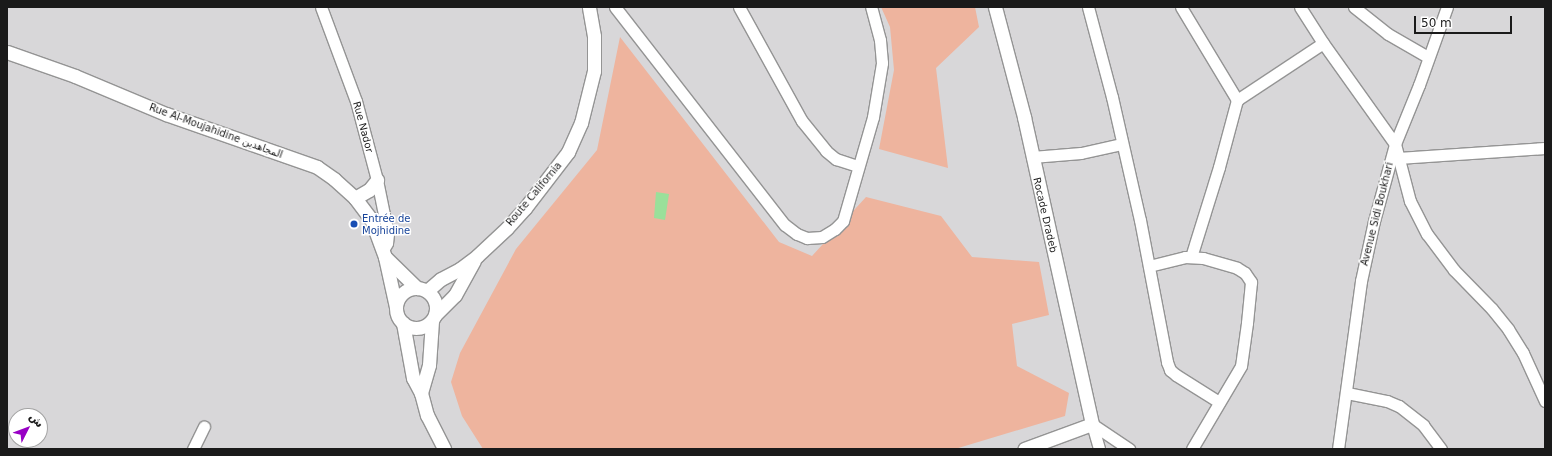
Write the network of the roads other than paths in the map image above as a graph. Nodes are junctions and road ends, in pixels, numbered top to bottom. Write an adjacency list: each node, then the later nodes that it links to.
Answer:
1 (321, 7): 22 (street, Rue Nador)
2 (589, 7): 25 (street, Route California)
3 (615, 7): 21 (street)
4 (738, 7): 21 (street)
5 (871, 7): 21 (street)
6 (995, 7): 19 (street, Rocade Dradeb)
7 (1088, 7): 16 (street)
8 (1181, 7): 15 (street)
9 (1300, 7): 12 (street)
10 (1354, 7): 14 (street)
11 (1447, 7): 14 (street, Avenue Sidi Boukhari)
12 (1323, 43): 15 (street); 17 (street)
13 (7, 52): 23 (street, Rue Al-Moujahidine المجاهدين)
14 (1428, 57): 17 (street, Avenue Sidi Boukhari)
15 (1237, 100): 26 (street)
16 (1122, 144): 19 (street); 27 (street)
17 (1395, 144): 20 (street); 33 (street, Avenue Sidi Boukhari)
18 (1545, 148): 20 (street)
19 (1032, 157): 36 (street, Rocade Dradeb)
20 (1398, 158): 34 (street)
21 (858, 166)
22 (377, 180): 23 (street); 24 (street, Rue Nador)
23 (355, 198): 24 (street, Rue Al-Moujahidine المجاهدين)
24 (384, 253): 28 (street, Rue Al-Moujahidine المجاهدين); 29 (street, Rue Al-Moujahidine المجاهدين)
25 (477, 256): 28 (street, Route California); 30 (street, Route California)
26 (1191, 257): 27 (street); 35 (street)
27 (1149, 266): 35 (street)
28 (422, 290): 29 (street); 30 (street)
29 (396, 307): 31 (street)
30 (434, 318): 31 (street); 32 (street)
31 (403, 324): 32 (street)
32 (421, 393): 39 (street)
33 (1347, 393): 44 (street, Avenue Sidi Boukhari); 45 (street)
34 (1545, 401)
35 (1219, 402): 43 (street)
36 (1092, 424): 40 (street); 41 (street, Rocade Dradeb); 42 (street)
37 (204, 426): 38 (street)
38 (193, 449)
39 (444, 449)
40 (1024, 449)
41 (1099, 449)
42 (1129, 449)
43 (1192, 449)
44 (1338, 449)
45 (1441, 449)

